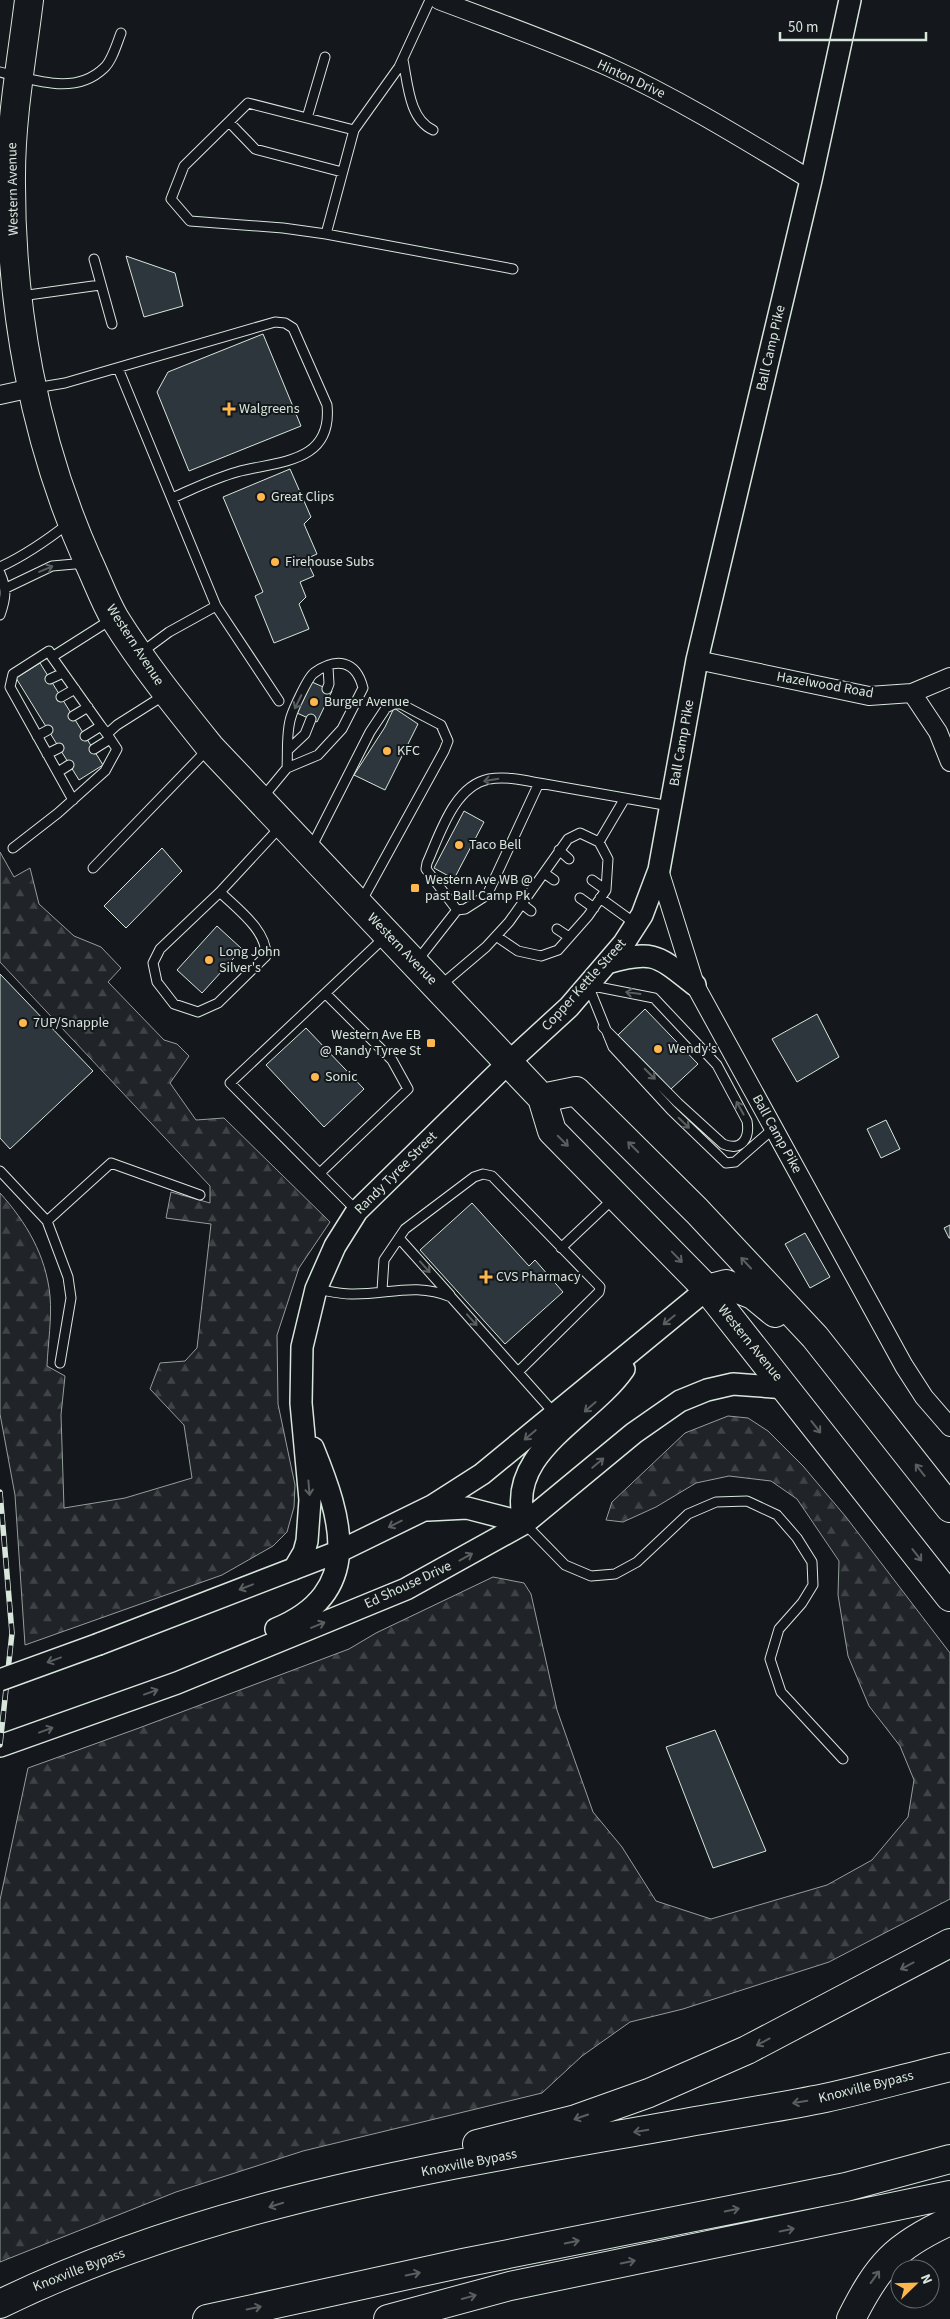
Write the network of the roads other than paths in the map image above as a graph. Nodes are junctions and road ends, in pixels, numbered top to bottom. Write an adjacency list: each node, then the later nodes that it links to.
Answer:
1 (29, 0): 8 (main road, Western Avenue)
2 (430, 0): 7 (lane)
3 (439, 0): 14 (street, Hinton Drive)
4 (850, 0): 14 (street, Ball Camp Pike)
5 (121, 33): 8 (lane)
6 (324, 57): 9 (lane)
7 (402, 60): 11 (lane); 12 (lane)
8 (10, 74): 19 (main road, Western Avenue)
9 (307, 118): 10 (lane); 11 (lane)
10 (229, 122): 13 (lane); 15 (lane)
11 (354, 130): 13 (lane)
12 (433, 130)
13 (342, 172): 15 (lane)
14 (811, 180): 35 (street, Ball Camp Pike)
15 (326, 234): 17 (lane)
16 (94, 259): 18 (lane)
17 (513, 269)
18 (100, 286): 19 (lane); 20 (lane)
19 (18, 297): 22 (main road, Western Avenue)
20 (112, 324)
21 (118, 368): 22 (lane); 24 (lane); 24 (lane)
22 (32, 388): 23 (street); 25 (main road, Western Avenue)
23 (0, 395)
24 (172, 498): 30 (lane)
25 (71, 522): 26 (main road, Western Avenue); 27 (lane)
26 (89, 563): 29 (lane, one-way to 26); 32 (main road, Western Avenue)
27 (0, 567)
28 (0, 573): 29 (lane)
29 (6, 588): 31 (lane)
30 (216, 606): 33 (lane); 47 (lane)
31 (1, 611)
32 (115, 618): 33 (main road, Western Avenue); 34 (lane)
33 (139, 654): 42 (main road, Western Avenue)
34 (52, 657): 37 (lane); 46 (lane)
35 (697, 660): 43 (street, Hazelwood Road); 71 (street, Ball Camp Pike)
36 (328, 667): 41 (lane); 61 (lane, one-way to 61); 65 (lane)
37 (64, 672): 39 (lane); 40 (lane)
38 (950, 677): 43 (street, Hazelwood Road)
39 (50, 679)
40 (75, 689): 45 (lane); 48 (lane)
41 (327, 689)
42 (167, 693): 57 (lane); 58 (main road, Western Avenue)
43 (912, 693): 63 (street)
44 (26, 694): 46 (lane)
45 (61, 697)
46 (17, 700): 50 (lane)
47 (279, 701)
48 (88, 707): 51 (lane); 53 (lane)
49 (36, 711): 50 (lane)
50 (26, 716): 55 (lane)
51 (73, 716)
52 (311, 720): 61 (lane)
53 (101, 726): 56 (lane); 57 (lane)
54 (48, 730): 55 (lane)
55 (37, 736): 62 (lane)
56 (85, 736)
57 (108, 736): 60 (lane); 69 (lane)
58 (210, 747): 70 (main road, Western Avenue); 78 (lane)
59 (59, 748): 62 (lane)
60 (94, 749)
61 (288, 750): 65 (lane)
62 (47, 754): 66 (lane)
63 (950, 762)
64 (69, 765): 66 (lane)
65 (287, 768): 70 (lane)
66 (58, 772): 69 (lane)
67 (539, 783): 68 (lane); 90 (lane); 90 (lane, one-way to 90)
68 (625, 798): 71 (lane); 73 (lane)
69 (73, 800): 74 (lane)
70 (260, 801): 72 (main road, Western Avenue)
71 (671, 806): 79 (street, Ball Camp Pike)
72 (282, 825): 76 (main road, Western Avenue); 84 (lane)
73 (599, 842): 75 (lane); 83 (lane)
74 (13, 848)
75 (559, 850): 77 (lane); 80 (lane)
76 (308, 852): 88 (main road, Western Avenue); 88 (lane)
77 (569, 859)
78 (93, 868)
79 (659, 870): 92 (street, Copper Kettle Street); 100 (street, Ball Camp Pike)
80 (544, 873): 81 (lane); 87 (lane)
81 (554, 880)
82 (592, 880): 83 (lane)
83 (606, 890): 86 (lane)
84 (220, 892): 84 (lane)
85 (580, 898): 89 (lane)
86 (600, 898): 89 (lane); 92 (lane)
87 (522, 904): 91 (lane); 95 (lane)
88 (359, 905): 94 (main road, Western Avenue)
89 (594, 908): 96 (lane)
90 (458, 910): 97 (lane)
91 (531, 911)
92 (636, 924): 98 (street, Copper Kettle Street)
93 (557, 929): 96 (lane)
94 (388, 935): 97 (main road, Western Avenue); 102 (lane)
95 (496, 936): 96 (lane); 101 (lane)
96 (569, 937)
97 (416, 963): 101 (main road, Western Avenue)
98 (607, 963): 99 (street, Copper Kettle Street); 100 (street)
99 (588, 985): 103 (lane); 103 (lane, one-way to 99); 104 (street, Copper Kettle Street)
100 (695, 985): 106 (street, Ball Camp Pike)
101 (438, 987): 104 (main road, Western Avenue)
102 (326, 994): 108 (lane); 108 (lane)
103 (603, 1027): 106 (lane, one-way to 106)
104 (508, 1063): 105 (main road, Western Avenue); 111 (street, Randy Tyree Street)
105 (542, 1098): 110 (main road, Western Avenue, one-way to 110); 119 (main road, one-way to 105)
106 (774, 1128): 126 (street, Ball Camp Pike)
107 (0, 1171): 112 (lane)
108 (320, 1173): 111 (lane)
109 (200, 1194): 112 (lane)
110 (616, 1196): 114 (lane); 116 (main road, Western Avenue, one-way to 116)
111 (357, 1211): 115 (street, Randy Tyree Street)
112 (47, 1220): 121 (lane)
113 (398, 1238): 114 (lane); 117 (lane); 118 (lane, one-way to 118)
114 (560, 1248): 122 (lane)
115 (316, 1289): 117 (lane); 125 (street, Randy Tyree Street)
116 (707, 1289): 119 (main road); 120 (street, one-way to 120); 123 (main road, Western Avenue)
117 (382, 1290): 118 (lane)
118 (451, 1297): 122 (lane, one-way to 122)
119 (815, 1337): 127 (main road, one-way to 119)
120 (642, 1342): 124 (street); 129 (street, one-way to 129)
121 (60, 1363)
122 (518, 1372): 124 (lane)
123 (786, 1388): 129 (street, Ed Shouse Drive, one-way to 123); 132 (main road, Western Avenue, one-way to 132)
124 (555, 1414): 128 (street, one-way to 128)
125 (303, 1422): 130 (street, Randy Tyree Street); 131 (street, Randy Tyree Street, one-way to 131)
126 (950, 1427)
127 (950, 1508)
128 (421, 1511): 129 (street); 130 (street, one-way to 130)
129 (525, 1524): 134 (street, Ed Shouse Drive, one-way to 129); 136 (lane)
130 (340, 1551): 131 (street); 134 (street, Randy Tyree Street)
131 (294, 1568): 133 (street, one-way to 133, bridge)
132 (950, 1597)
133 (0, 1680)
134 (177, 1683): 135 (street, Ed Shouse Drive, one-way to 134)
135 (0, 1746)
136 (843, 1759)
137 (950, 1943): 141 (main road, one-way to 141)
138 (950, 2067): 141 (main road, Knoxville Bypass, one-way to 141)
139 (950, 2159): 144 (main road, one-way to 139)
140 (950, 2195): 145 (main road, one-way to 140)
141 (305, 2196): 143 (main road, Knoxville Bypass, one-way to 143)
142 (950, 2221): 146 (main road, one-way to 142)
143 (0, 2304)
144 (206, 2319)
145 (388, 2319)
146 (851, 2319)

